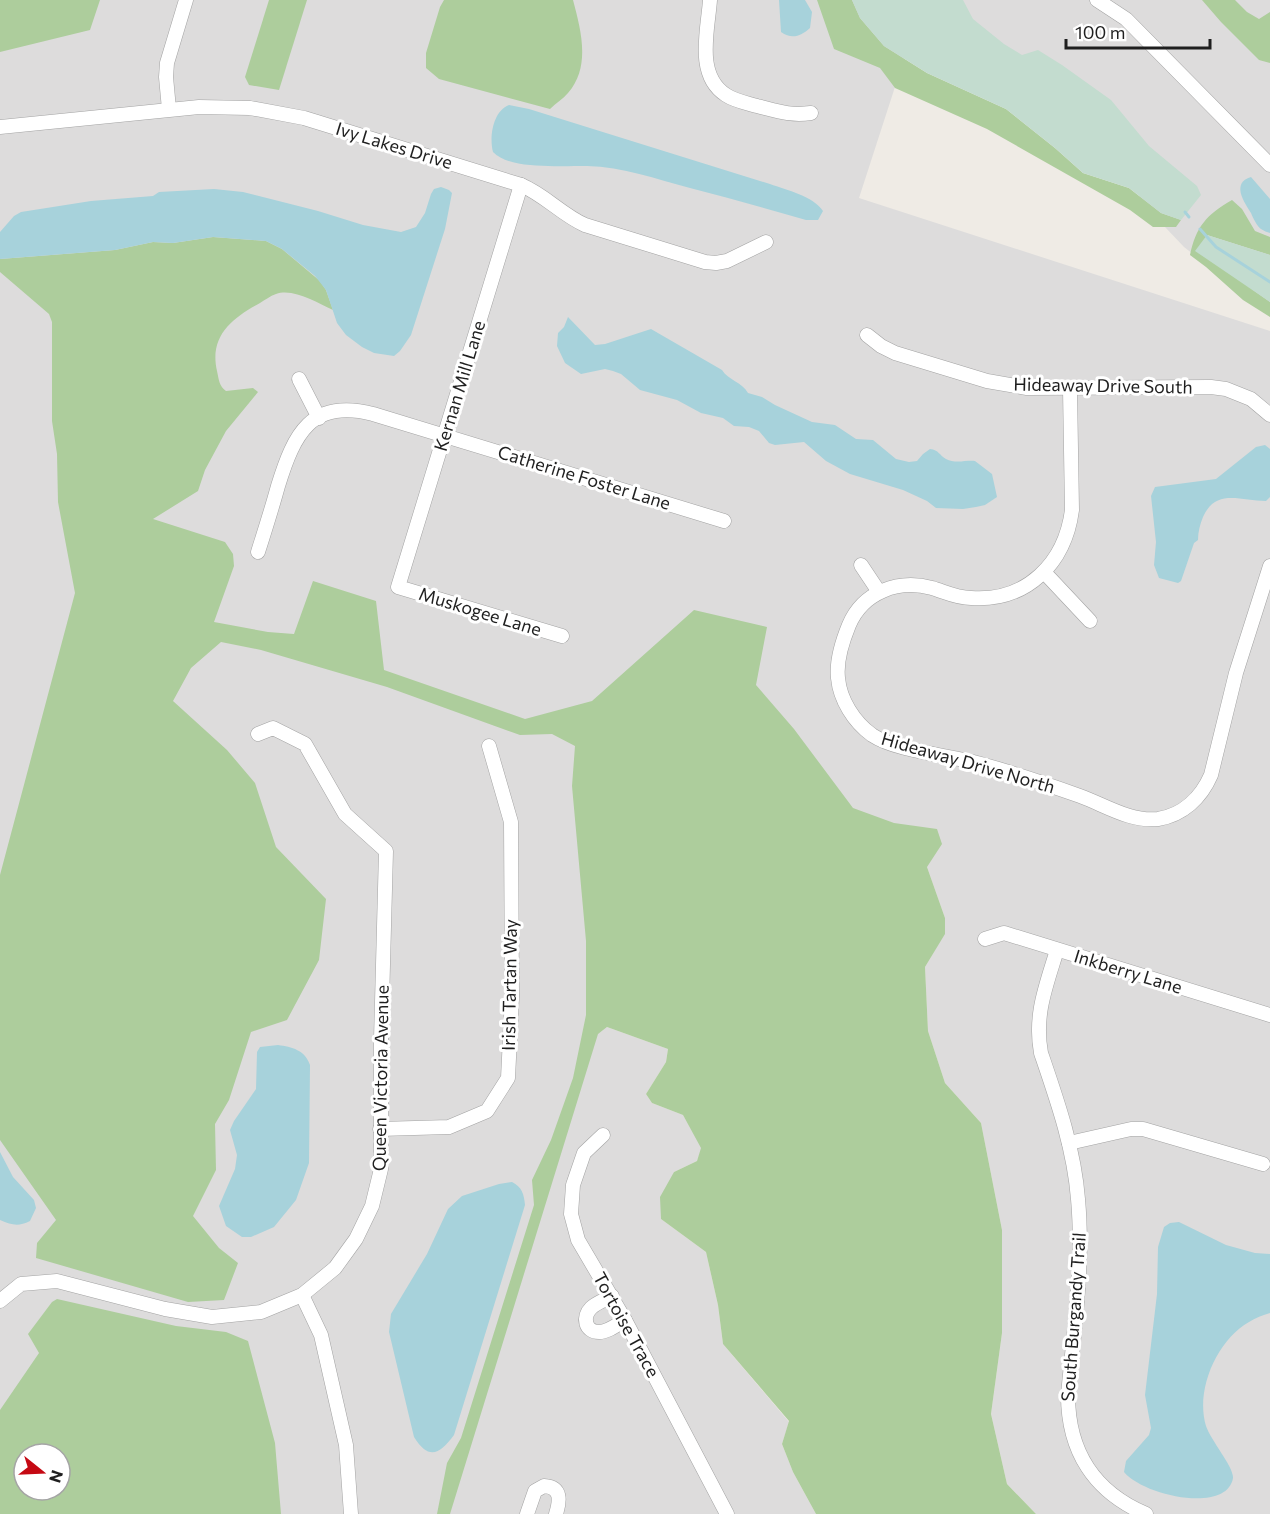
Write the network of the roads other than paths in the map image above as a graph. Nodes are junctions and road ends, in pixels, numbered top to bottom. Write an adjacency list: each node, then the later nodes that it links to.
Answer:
1 (186, 0): 4 (street)
2 (710, 0): 5 (street)
3 (1096, 0): 7 (street)
4 (169, 110): 6 (street, Ivy Lakes Drive); 8 (street, Ivy Lakes Drive)
5 (811, 113)
6 (0, 127)
7 (1270, 165)
8 (521, 185): 9 (street, Ivy Lakes Drive); 15 (street, Kernan Mill Lane)
9 (766, 242)
10 (867, 334): 12 (street, Hideaway Drive South)
11 (299, 380): 14 (street)
12 (1070, 389): 13 (street, Hideaway Drive South); 20 (street, Hideaway Drive North)
13 (1270, 415)
14 (319, 418): 15 (street, Catherine Foster Lane); 17 (street)
15 (445, 435): 16 (street, Catherine Foster Lane); 21 (street, Kernan Mill Lane)
16 (724, 521)
17 (258, 552)
18 (861, 566): 22 (street)
19 (1270, 566): 22 (street, Hideaway Drive North)
20 (1044, 572): 22 (street, Hideaway Drive North); 23 (street)
21 (398, 587): 24 (street, Muskogee Lane)
22 (879, 592)
23 (1090, 621)
24 (562, 636)
25 (258, 734): 30 (street, Queen Victoria Avenue)
26 (489, 746): 30 (street, Irish Tartan Way)
27 (985, 939): 28 (street, Inkberry Lane)
28 (1057, 950): 29 (street, Inkberry Lane); 32 (street, South Burgandy Trail)
29 (1270, 1015)
30 (380, 1129): 34 (street, Queen Victoria Avenue)
31 (603, 1136): 35 (street, Tortoise Trace)
32 (1069, 1143): 33 (street); 42 (street, South Burgandy Trail)
33 (1263, 1164)
34 (302, 1295): 36 (street, Queen Victoria Avenue); 38 (street)
35 (612, 1296): 37 (street, Tortoise Trace); 37 (street)
36 (0, 1300)
37 (625, 1320): 41 (street, Tortoise Trace)
38 (351, 1514)
39 (527, 1514): 40 (street)
40 (556, 1514)
41 (727, 1514)
42 (1146, 1514)

